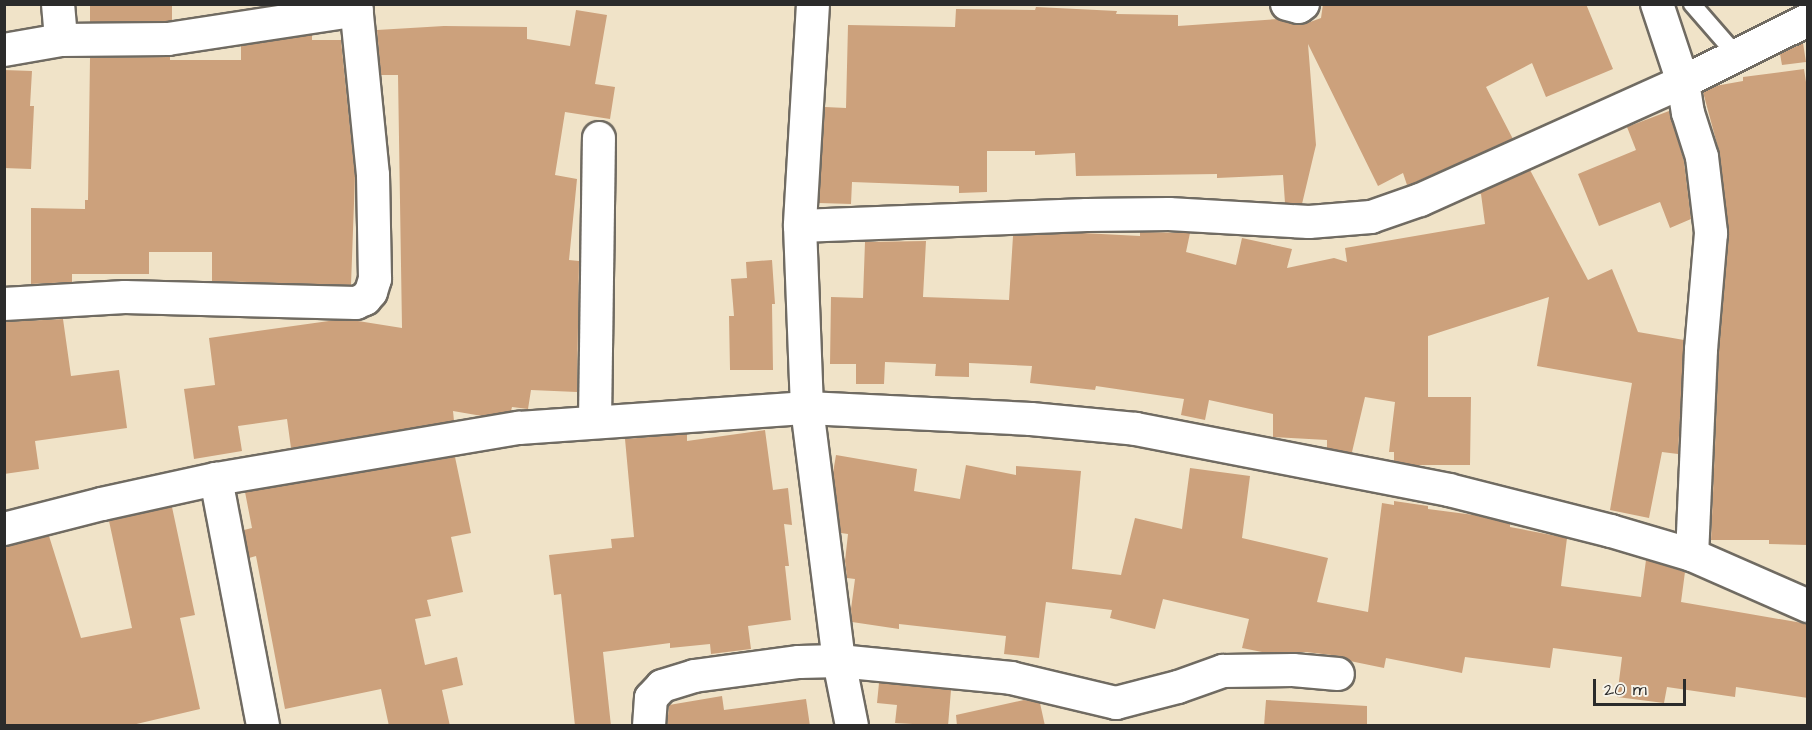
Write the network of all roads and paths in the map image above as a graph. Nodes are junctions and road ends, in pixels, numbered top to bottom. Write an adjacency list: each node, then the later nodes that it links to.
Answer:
1 (58, 4): 9 (street)
2 (813, 4): 14 (street)
3 (1287, 4): 4 (street)
4 (1303, 4)
5 (1657, 4): 12 (street)
6 (1692, 4): 11 (lane)
7 (357, 7): 9 (street); 15 (street)
8 (1808, 20): 11 (street)
9 (61, 40): 10 (street)
10 (4, 50)
11 (1738, 57): 12 (street)
12 (1683, 82): 14 (street); 20 (street)
13 (599, 138): 17 (street)
14 (800, 226): 16 (street)
15 (4, 304)
16 (807, 408): 17 (street); 20 (street); 22 (street)
17 (595, 422): 18 (street)
18 (216, 479): 19 (street); 24 (street)
19 (4, 529)
20 (1692, 555): 21 (street)
21 (1808, 606)
22 (839, 661): 23 (street); 25 (street); 26 (street)
23 (1338, 674)
24 (262, 726)
25 (649, 726)
26 (852, 726)

